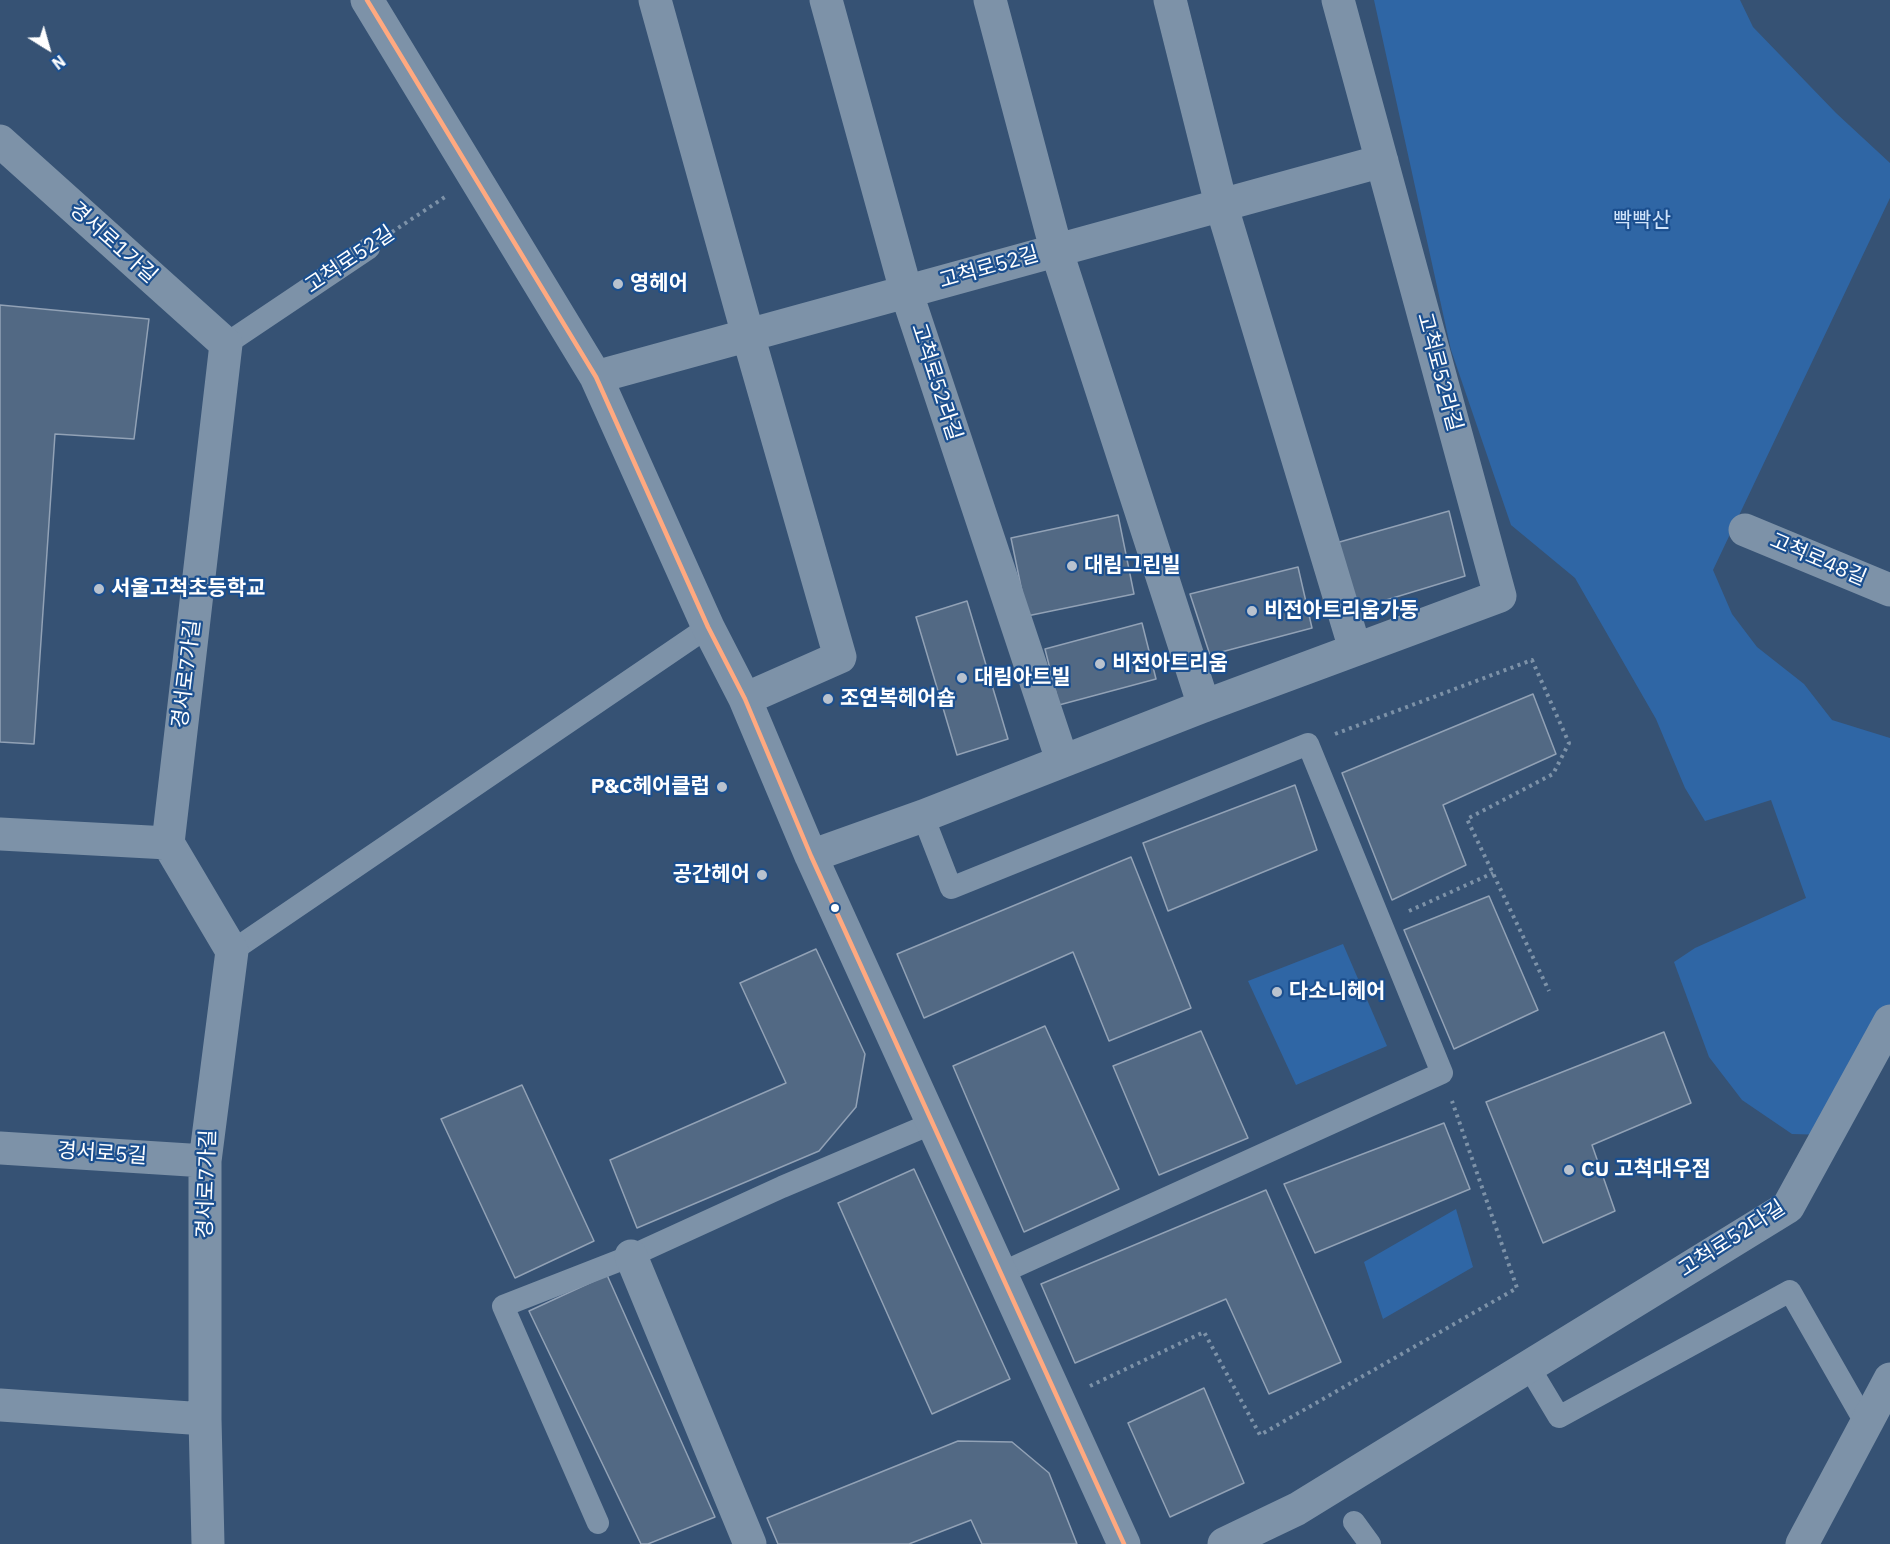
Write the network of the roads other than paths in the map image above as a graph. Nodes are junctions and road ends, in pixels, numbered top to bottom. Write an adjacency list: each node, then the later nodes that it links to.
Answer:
1 (367, 0): 15 (street)
2 (655, 0): 13 (street)
3 (826, 0): 12 (street, 고척로52라길)
4 (990, 0): 11 (street)
5 (1170, 0): 9 (street)
6 (1338, 0): 8 (street, 고척로52라길)
7 (0, 141): 14 (street, 경서로1가길)
8 (1382, 161): 9 (street, 고척로52길); 19 (street, 고척로52라길)
9 (1221, 204): 11 (street, 고척로52길); 19 (street)
10 (369, 248): 14 (lane, 고척로52길)
11 (1056, 249): 12 (street, 고척로52길); 21 (street)
12 (906, 291): 13 (street, 고척로52길); 22 (street, 고척로52라길)
13 (748, 335): 15 (street, 고척로52길); 20 (street)
14 (225, 344): 25 (street, 경서로7가길)
15 (596, 377): 18 (street)
16 (1745, 530): 17 (street, 고척로48길)
17 (1890, 590)
18 (708, 627): 20 (street); 27 (lane)
19 (1355, 649): 21 (street, 고척로52라길)
20 (745, 699): 26 (street)
21 (1204, 706): 22 (street, 고척로52라길)
22 (1062, 760): 23 (street, 고척로52라길)
23 (923, 816): 26 (street, 고척로52라길); 33 (lane)
24 (0, 834): 25 (street)
25 (168, 843): 27 (street)
26 (811, 856): 29 (street)
27 (232, 951): 31 (street, 경서로7가길)
28 (1890, 1021): 34 (street, 고척로52다길)
29 (933, 1122): 32 (lane); 33 (street)
30 (0, 1148): 31 (street, 경서로5길)
31 (205, 1161): 37 (street, 경서로7가길)
32 (631, 1256): 39 (lane); 42 (street)
33 (1001, 1272): 43 (street)
34 (1529, 1366): 38 (lane); 44 (street, 고척로52다길)
35 (1890, 1379): 38 (street)
36 (0, 1405): 37 (street)
37 (205, 1419): 41 (street, 경서로7가길)
38 (1866, 1424): 46 (street)
39 (598, 1522)
40 (1354, 1522): 45 (lane)
41 (208, 1544)
42 (750, 1544)
43 (1124, 1544)
44 (1224, 1544)
45 (1370, 1544)
46 (1802, 1544)

